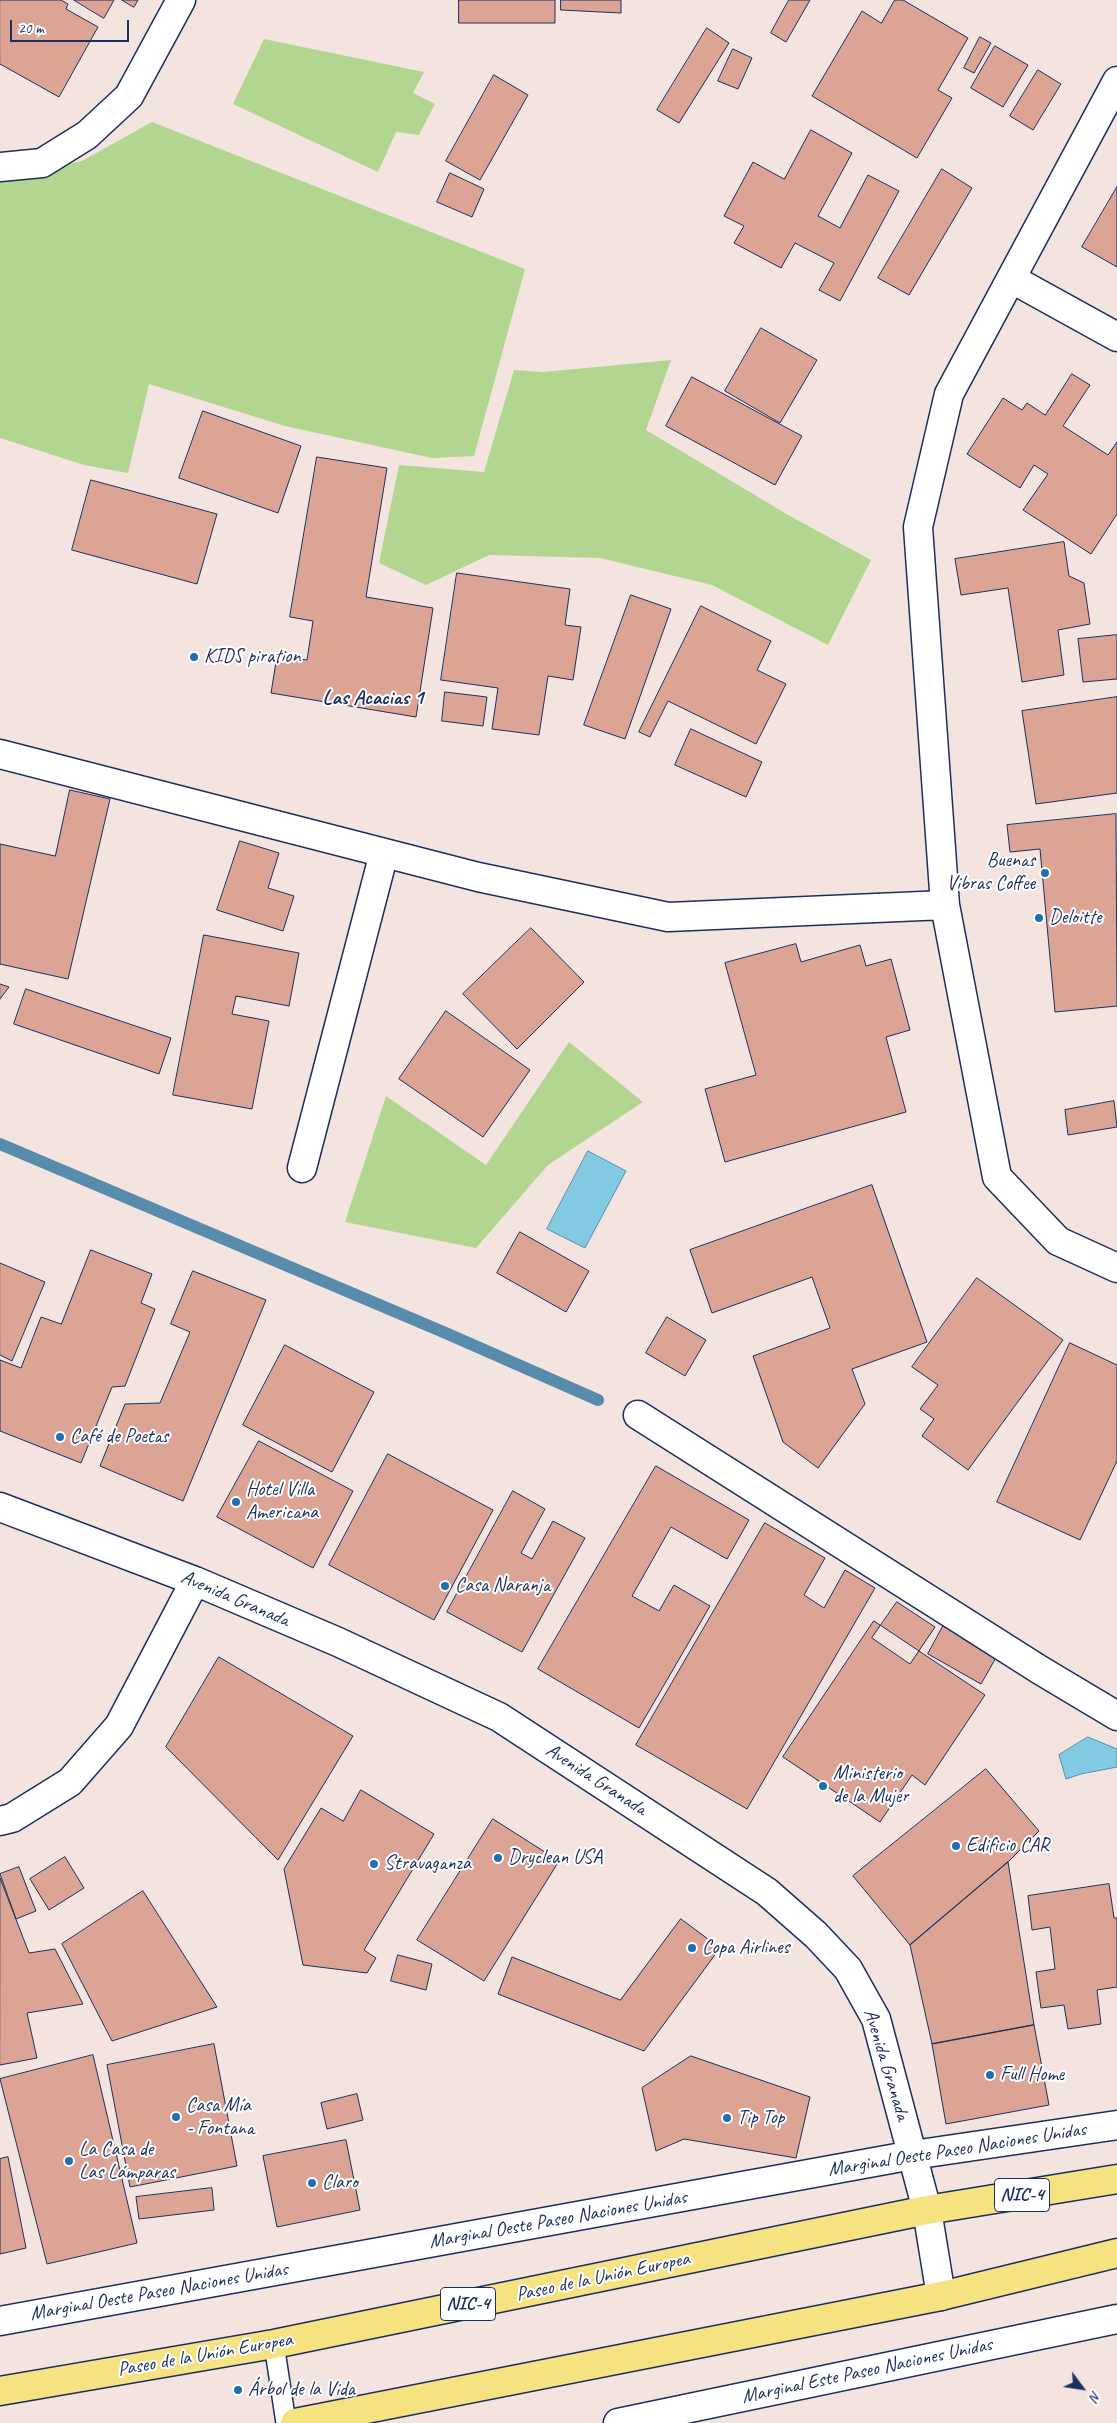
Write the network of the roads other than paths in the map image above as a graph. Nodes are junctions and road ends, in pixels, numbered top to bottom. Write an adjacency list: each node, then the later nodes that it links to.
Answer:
1 (181, 0): 3 (street)
2 (1117, 81): 4 (street)
3 (0, 167)
4 (1012, 279): 5 (street); 8 (street)
5 (1117, 337)
6 (0, 754): 7 (street)
7 (384, 853): 8 (street); 9 (street)
8 (946, 905): 10 (street)
9 (302, 1168)
10 (1117, 1268)
11 (638, 1415): 14 (street)
12 (0, 1507): 13 (street, Avenida Granada)
13 (195, 1581): 15 (street); 17 (street, Avenida Granada)
14 (1117, 1716)
15 (0, 1821)
16 (1117, 2125): 17 (street, Marginal Oeste Paseo Naciones Unidas)
17 (913, 2155): 19 (street, Avenida Granada); 23 (street, Marginal Oeste Paseo Naciones Unidas)
18 (1117, 2179): 19 (highway, Paseo de la Unión Europea / NIC-4)
19 (927, 2210): 21 (street, Avenida Granada); 24 (highway, Paseo de la Unión Europea / NIC-4)
20 (1110, 2255): 21 (highway)
21 (941, 2296): 27 (highway)
22 (1117, 2319): 28 (street, Marginal Este Paseo Naciones Unidas)
23 (0, 2321)
24 (274, 2344): 25 (highway, Paseo de la Unión Europea / NIC-4); 26 (lane)
25 (0, 2391)
26 (286, 2423)
27 (295, 2423)
28 (618, 2423)

